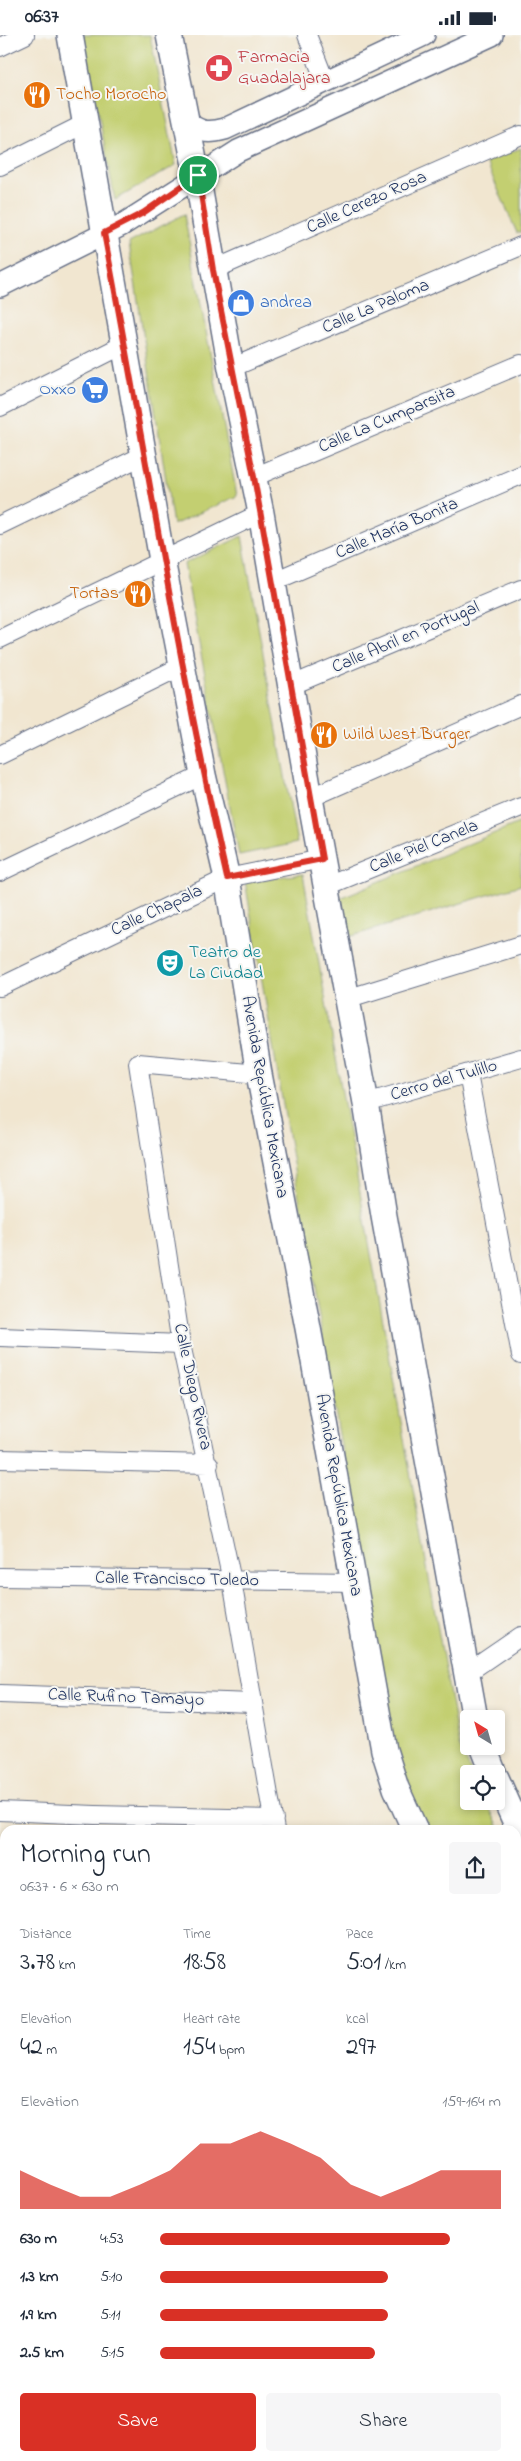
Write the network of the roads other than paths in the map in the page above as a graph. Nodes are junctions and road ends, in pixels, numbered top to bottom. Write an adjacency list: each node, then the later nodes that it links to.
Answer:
1 (25, 35): 7 (street)
2 (70, 35): 10 (main road, Avenida República Mexicana)
3 (169, 35): 9 (main road)
4 (307, 35): 8 (street)
5 (424, 35): 8 (street)
6 (492, 35): 13 (street)
7 (0, 47)
8 (325, 81): 9 (street)
9 (184, 120): 13 (main road)
10 (84, 124): 12 (street); 14 (main road, Avenida República Mexicana)
11 (521, 135): 16 (street, Calle Cerezo Rosa)
12 (0, 166)
13 (198, 175): 14 (street); 16 (main road)
14 (104, 233): 17 (street); 18 (main road, Avenida República Mexicana)
15 (521, 246): 20 (street, Calle La Paloma)
16 (213, 270): 20 (main road)
17 (0, 286)
18 (125, 344): 21 (street); 22 (main road, Avenida República Mexicana)
19 (521, 364): 24 (street, Calle La Cumparsita)
20 (231, 368): 24 (main road)
21 (0, 407)
22 (144, 455): 26 (street); 27 (main road, Avenida República Mexicana)
23 (521, 475): 28 (street, Calle María Bonita)
24 (254, 477): 25 (main road)
25 (261, 513): 27 (street); 28 (main road)
26 (0, 525)
27 (162, 560): 30 (street); 31 (main road, Avenida República Mexicana)
28 (272, 583): 32 (main road)
29 (521, 589): 32 (street, Calle Abril en Portugal)
30 (0, 639)
31 (182, 665): 34 (street); 35 (main road, Avenida República Mexicana)
32 (290, 686): 36 (main road)
33 (521, 705): 36 (street)
34 (0, 755)
35 (203, 775): 39 (street); 40 (main road, Avenida República Mexicana)
36 (310, 798): 38 (main road)
37 (521, 807): 41 (street, Calle Piel Canela)
38 (322, 859): 40 (street, Calle Chapala); 41 (main road)
39 (0, 872)
40 (227, 878): 43 (street, Calle Chapala); 46 (main road, Avenida República Mexicana)
41 (327, 887): 44 (main road)
42 (521, 945): 44 (street)
43 (0, 987)
44 (346, 999): 48 (main road)
45 (521, 1058): 47 (street, Cerro del Tulillo)
46 (259, 1074): 50 (street, Calle Diego Rivera); 56 (main road, Avenida República Mexicana)
47 (468, 1074): 48 (street, Cerro del Tulillo); 51 (street)
48 (366, 1103): 58 (main road)
49 (0, 1337): 50 (street)
50 (181, 1344): 53 (street, Calle Diego Rivera)
51 (521, 1355)
52 (0, 1459): 53 (street)
53 (208, 1464): 55 (street, Calle Diego Rivera)
54 (0, 1577): 55 (street, Calle Francisco Toledo)
55 (232, 1581): 56 (street, Calle Francisco Toledo); 60 (street, Calle Diego Rivera)
56 (354, 1582): 65 (main road, Avenida República Mexicana)
57 (521, 1636): 58 (street)
58 (467, 1673): 61 (main road)
59 (0, 1694): 60 (street, Calle Rufino Tamayo)
60 (253, 1703): 64 (street, Calle Diego Rivera)
61 (473, 1710)
62 (505, 1799): 66 (main road)
63 (0, 1811): 64 (street)
64 (274, 1824)
65 (413, 1825)
66 (517, 1825)

